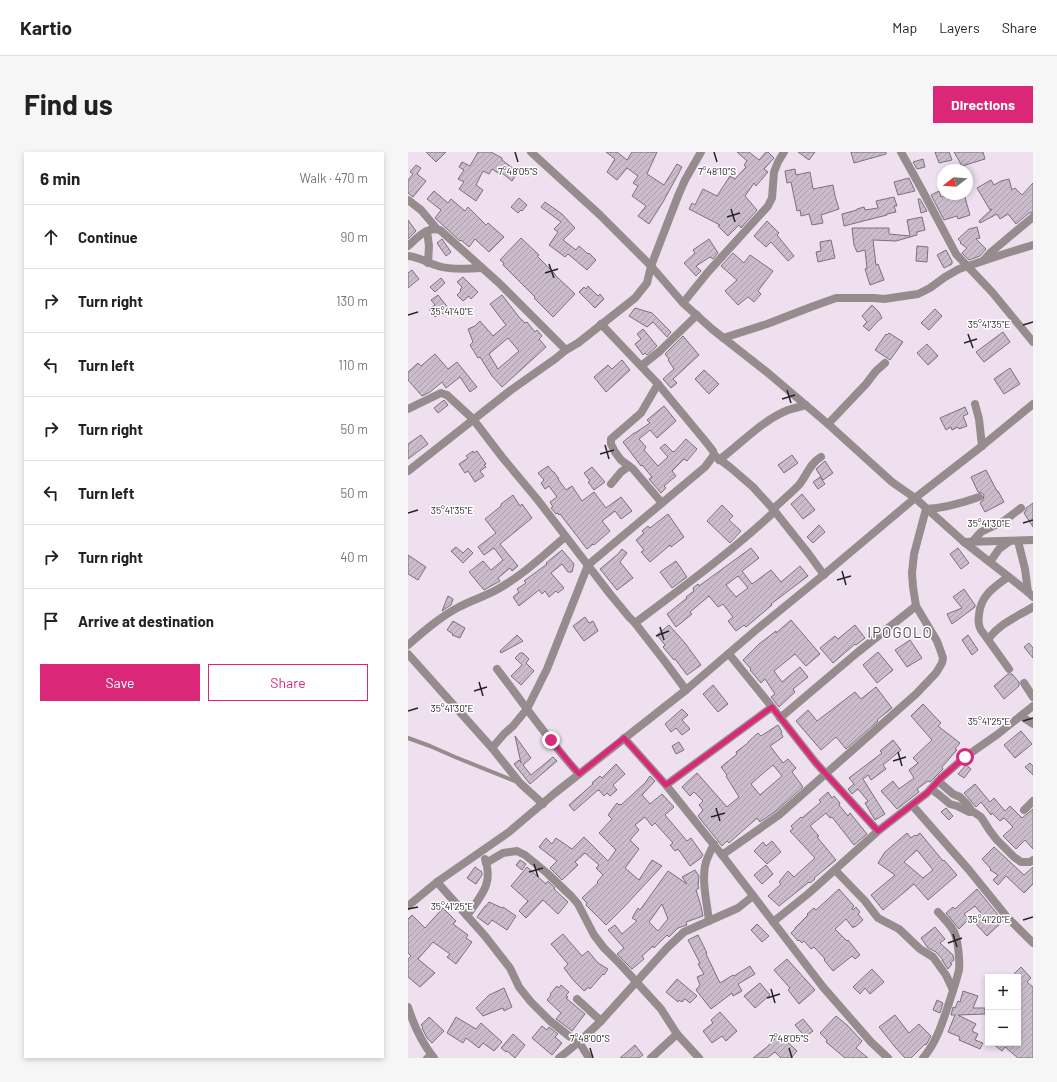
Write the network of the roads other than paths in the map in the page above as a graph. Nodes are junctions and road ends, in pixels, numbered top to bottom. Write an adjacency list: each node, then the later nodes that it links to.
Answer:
1 (531, 152): 14 (street)
2 (701, 152): 14 (street)
3 (784, 152): 17 (street)
4 (901, 152): 15 (street)
5 (408, 200): 7 (street)
6 (1033, 217): 12 (street)
7 (437, 229): 8 (street); 16 (street)
8 (427, 231): 10 (street); 13 (street)
9 (1033, 245): 12 (street)
10 (408, 246)
11 (408, 256): 13 (street)
12 (983, 260): 15 (street)
13 (428, 263): 16 (street)
14 (651, 266): 17 (street); 19 (street)
15 (967, 266): 20 (street); 21 (street)
16 (482, 268): 22 (street)
17 (682, 303): 18 (street)
18 (697, 315): 20 (street); 24 (street)
19 (601, 324): 22 (street); 24 (street)
20 (723, 338): 28 (street)
21 (1033, 342)
22 (566, 350): 30 (street)
23 (885, 363): 31 (street)
24 (641, 366): 25 (street)
25 (658, 384): 34 (street); 35 (street)
26 (975, 404): 32 (street)
27 (1033, 404): 32 (street)
28 (806, 405): 31 (street); 34 (street)
29 (408, 409): 30 (street)
30 (473, 419): 36 (street); 44 (street)
31 (828, 424): 39 (street)
32 (982, 446): 39 (street)
33 (821, 457): 43 (street)
34 (716, 458): 40 (street); 43 (street)
35 (629, 466): 37 (street); 40 (street)
36 (408, 471)
37 (611, 484)
38 (979, 497): 42 (street)
39 (915, 498): 42 (street); 50 (street)
40 (662, 503): 49 (street)
41 (1021, 508): 47 (street)
42 (926, 509): 47 (street); 53 (street)
43 (774, 510): 50 (street); 55 (street)
44 (566, 537): 49 (street); 57 (street)
45 (1033, 540): 46 (street)
46 (1014, 541): 47 (street); 48 (street); 52 (street)
47 (968, 542): 48 (street)
48 (990, 562): 51 (street)
49 (588, 565): 55 (street); 67 (street)
50 (824, 575): 59 (street)
51 (1008, 577): 52 (street); 56 (street)
52 (1031, 595)
53 (916, 606): 69 (street); 75 (street)
54 (1033, 607): 56 (street)
55 (635, 623): 63 (street)
56 (988, 639): 61 (street)
57 (408, 645)
58 (408, 654): 73 (street)
59 (728, 654): 63 (street); 66 (street)
60 (497, 669): 67 (street)
61 (1009, 669)
62 (1024, 683): 64 (street)
63 (686, 690): 72 (street)
64 (1033, 697)
65 (1033, 706): 68 (street)
66 (772, 707): 69 (street); 78 (street)
67 (527, 709): 73 (street); 74 (street)
68 (1021, 716): 70 (street); 76 (street)
69 (780, 718): 75 (street)
70 (1033, 724)
71 (408, 738): 77 (lane)
72 (624, 738): 74 (street); 78 (street)
73 (492, 748): 77 (street)
74 (579, 774): 81 (street)
75 (826, 774): 85 (street); 88 (street)
76 (938, 781): 79 (street); 84 (street)
77 (520, 783): 81 (street)
78 (666, 785): 86 (street)
79 (931, 789): 82 (street); 84 (street)
80 (1033, 801): 83 (street)
81 (543, 804): 87 (street)
82 (912, 805): 85 (street); 99 (street)
83 (1024, 810)
84 (972, 812): 89 (street)
85 (878, 831): 91 (street)
86 (714, 844): 88 (street); 97 (street)
87 (481, 852): 90 (street); 92 (street)
88 (722, 855): 93 (street)
89 (1033, 860)
90 (486, 863): 96 (street); 100 (street)
91 (835, 870): 98 (street); 101 (street)
92 (437, 882): 94 (street); 96 (street)
93 (753, 896): 97 (street); 98 (street)
94 (408, 906)
95 (938, 912): 101 (street)
96 (467, 916): 106 (street)
97 (709, 921): 100 (street)
98 (772, 922): 112 (street)
99 (1033, 943)
100 (635, 982): 104 (street); 105 (street)
101 (953, 990): 113 (street)
102 (577, 999): 104 (street)
103 (408, 1007): 107 (street)
104 (601, 1021): 106 (street)
105 (677, 1034): 110 (street); 111 (street)
106 (579, 1042): 108 (street); 109 (street)
107 (430, 1056)
108 (559, 1058)
109 (589, 1058)
110 (651, 1058)
111 (699, 1058)
112 (888, 1058)
113 (923, 1058)

